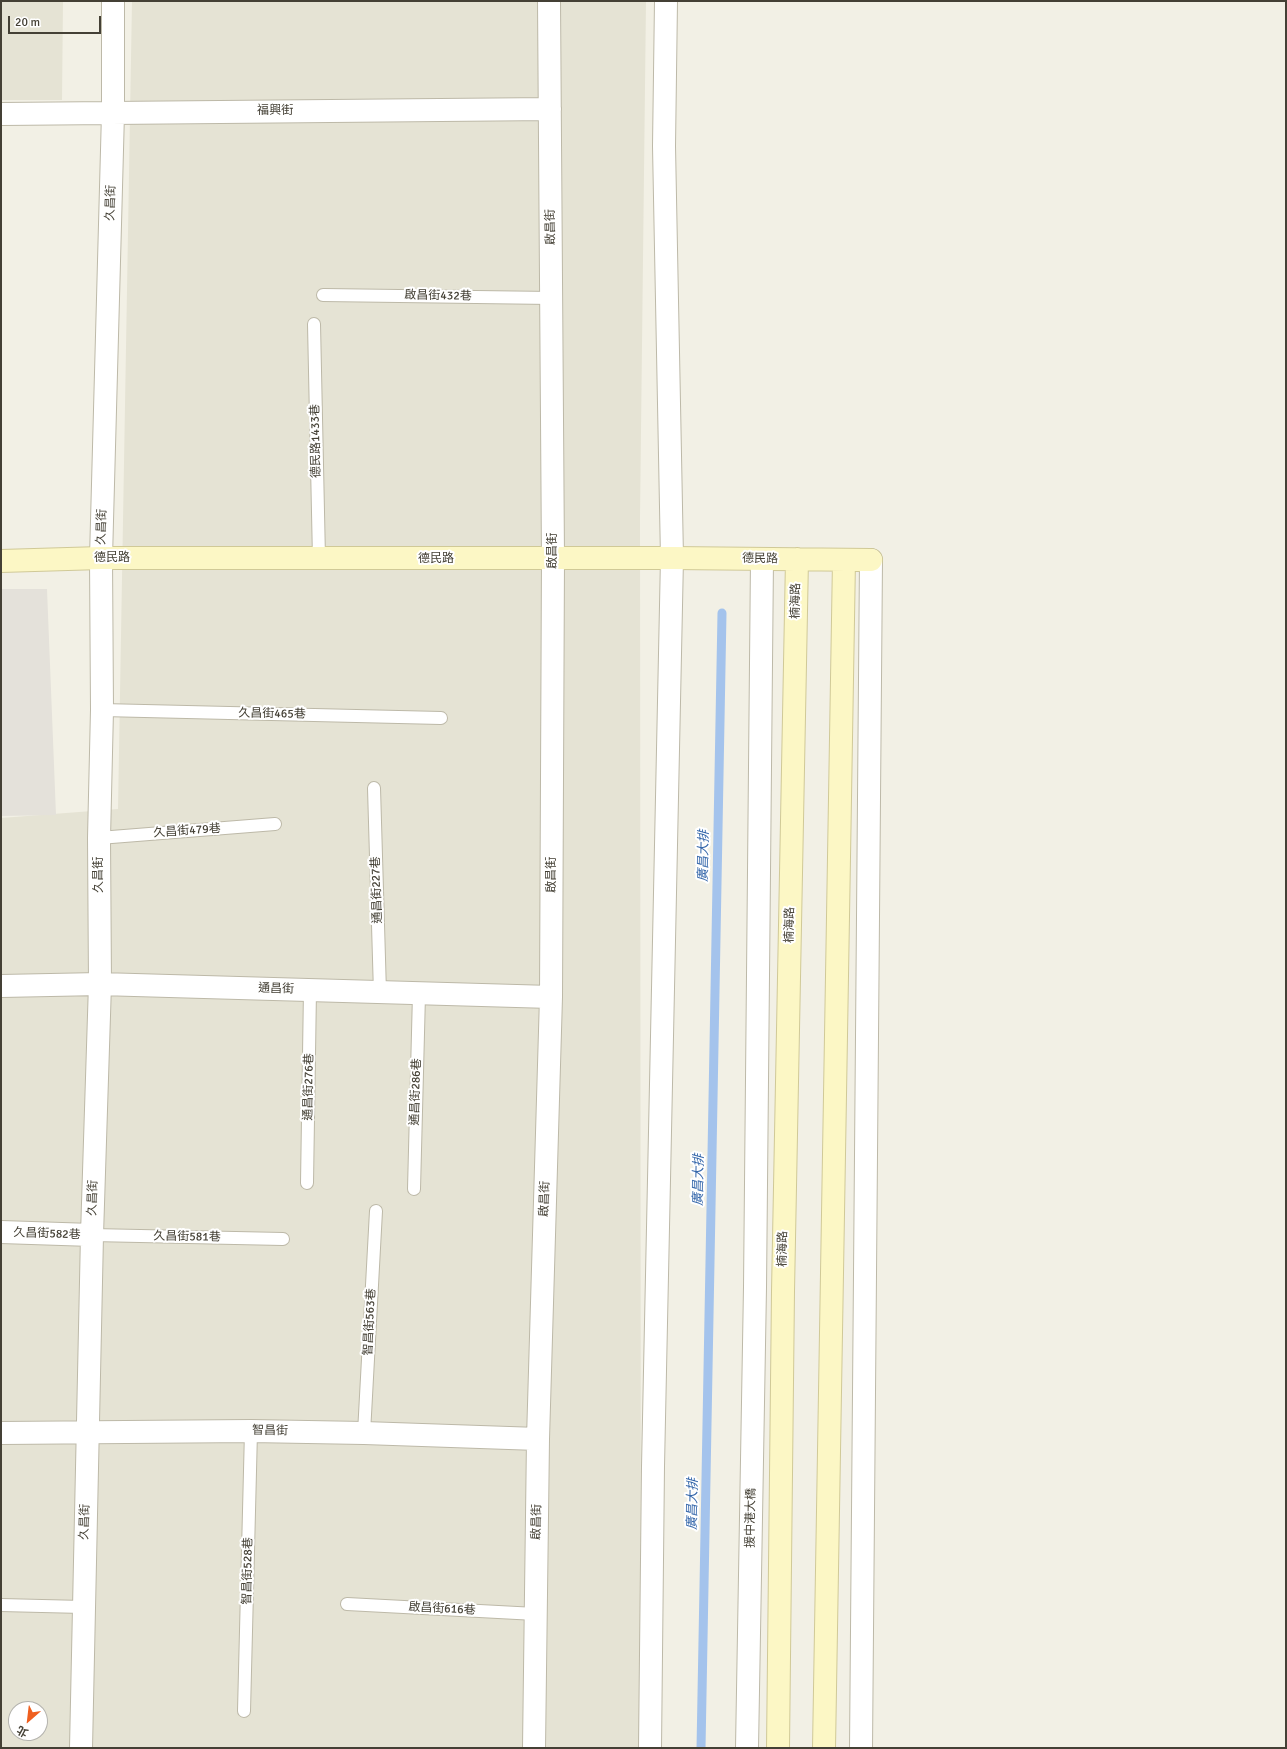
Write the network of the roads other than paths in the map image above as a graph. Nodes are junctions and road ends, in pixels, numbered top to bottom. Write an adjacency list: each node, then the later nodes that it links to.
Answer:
1 (113, 1): 5 (street, 久昌街)
2 (549, 1): 4 (street, 啟昌街)
3 (666, 1): 12 (street)
4 (550, 109): 5 (street, 福興街); 8 (street, 啟昌街)
5 (113, 112): 6 (street, 福興街); 10 (street, 久昌街)
6 (1, 114)
7 (323, 295): 8 (lane, 啟昌街432巷)
8 (552, 298): 11 (street, 啟昌街)
9 (314, 324): 13 (lane, 德民路1433巷)
10 (101, 558): 13 (street, 德民路); 17 (street, 德民路); 18 (street, 久昌街)
11 (553, 558): 12 (street, 德民路); 13 (street, 德民路); 28 (street, 啟昌街)
12 (672, 558): 14 (street, 德民路); 47 (street)
13 (319, 559)
14 (762, 559): 15 (street, 德民路); 48 (street, 援中港大橋)
15 (797, 559): 16 (street, 德民路); 49 (street, 楠海路)
16 (844, 560): 50 (street); 51 (street, 德民路)
17 (1, 561)
18 (102, 710): 19 (lane, 久昌街465巷); 22 (street, 久昌街)
19 (441, 718)
20 (374, 788): 26 (lane, 通昌街227巷)
21 (275, 824): 22 (lane, 久昌街479巷)
22 (99, 838): 23 (street, 久昌街)
23 (100, 984): 24 (street, 通昌街); 25 (street, 通昌街); 33 (street, 久昌街)
24 (1, 986)
25 (310, 990): 26 (street, 通昌街); 29 (lane, 通昌街276巷)
26 (380, 993): 27 (street, 通昌街)
27 (419, 994): 28 (street, 通昌街); 30 (lane, 通昌街286巷)
28 (552, 997): 39 (street, 啟昌街)
29 (307, 1183)
30 (414, 1189)
31 (376, 1211): 37 (lane, 智昌街563巷)
32 (1, 1232): 33 (street, 久昌街582巷)
33 (92, 1235): 34 (lane, 久昌街581巷); 36 (street, 久昌街)
34 (283, 1239)
35 (251, 1431): 36 (street, 智昌街); 37 (street, 智昌街); 44 (lane, 智昌街528巷)
36 (88, 1432): 38 (street, 智昌街); 42 (street, 久昌街)
37 (364, 1433): 39 (street, 智昌街)
38 (1, 1434)
39 (538, 1439): 43 (street, 啟昌街)
40 (347, 1604): 43 (lane, 啟昌街616巷)
41 (1, 1605): 42 (lane)
42 (83, 1606): 45 (street, 久昌街)
43 (536, 1614): 46 (street, 啟昌街)
44 (244, 1711)
45 (81, 1748)
46 (534, 1748)
47 (650, 1748)
48 (747, 1748)
49 (778, 1748)
50 (824, 1748)
51 (861, 1748)

